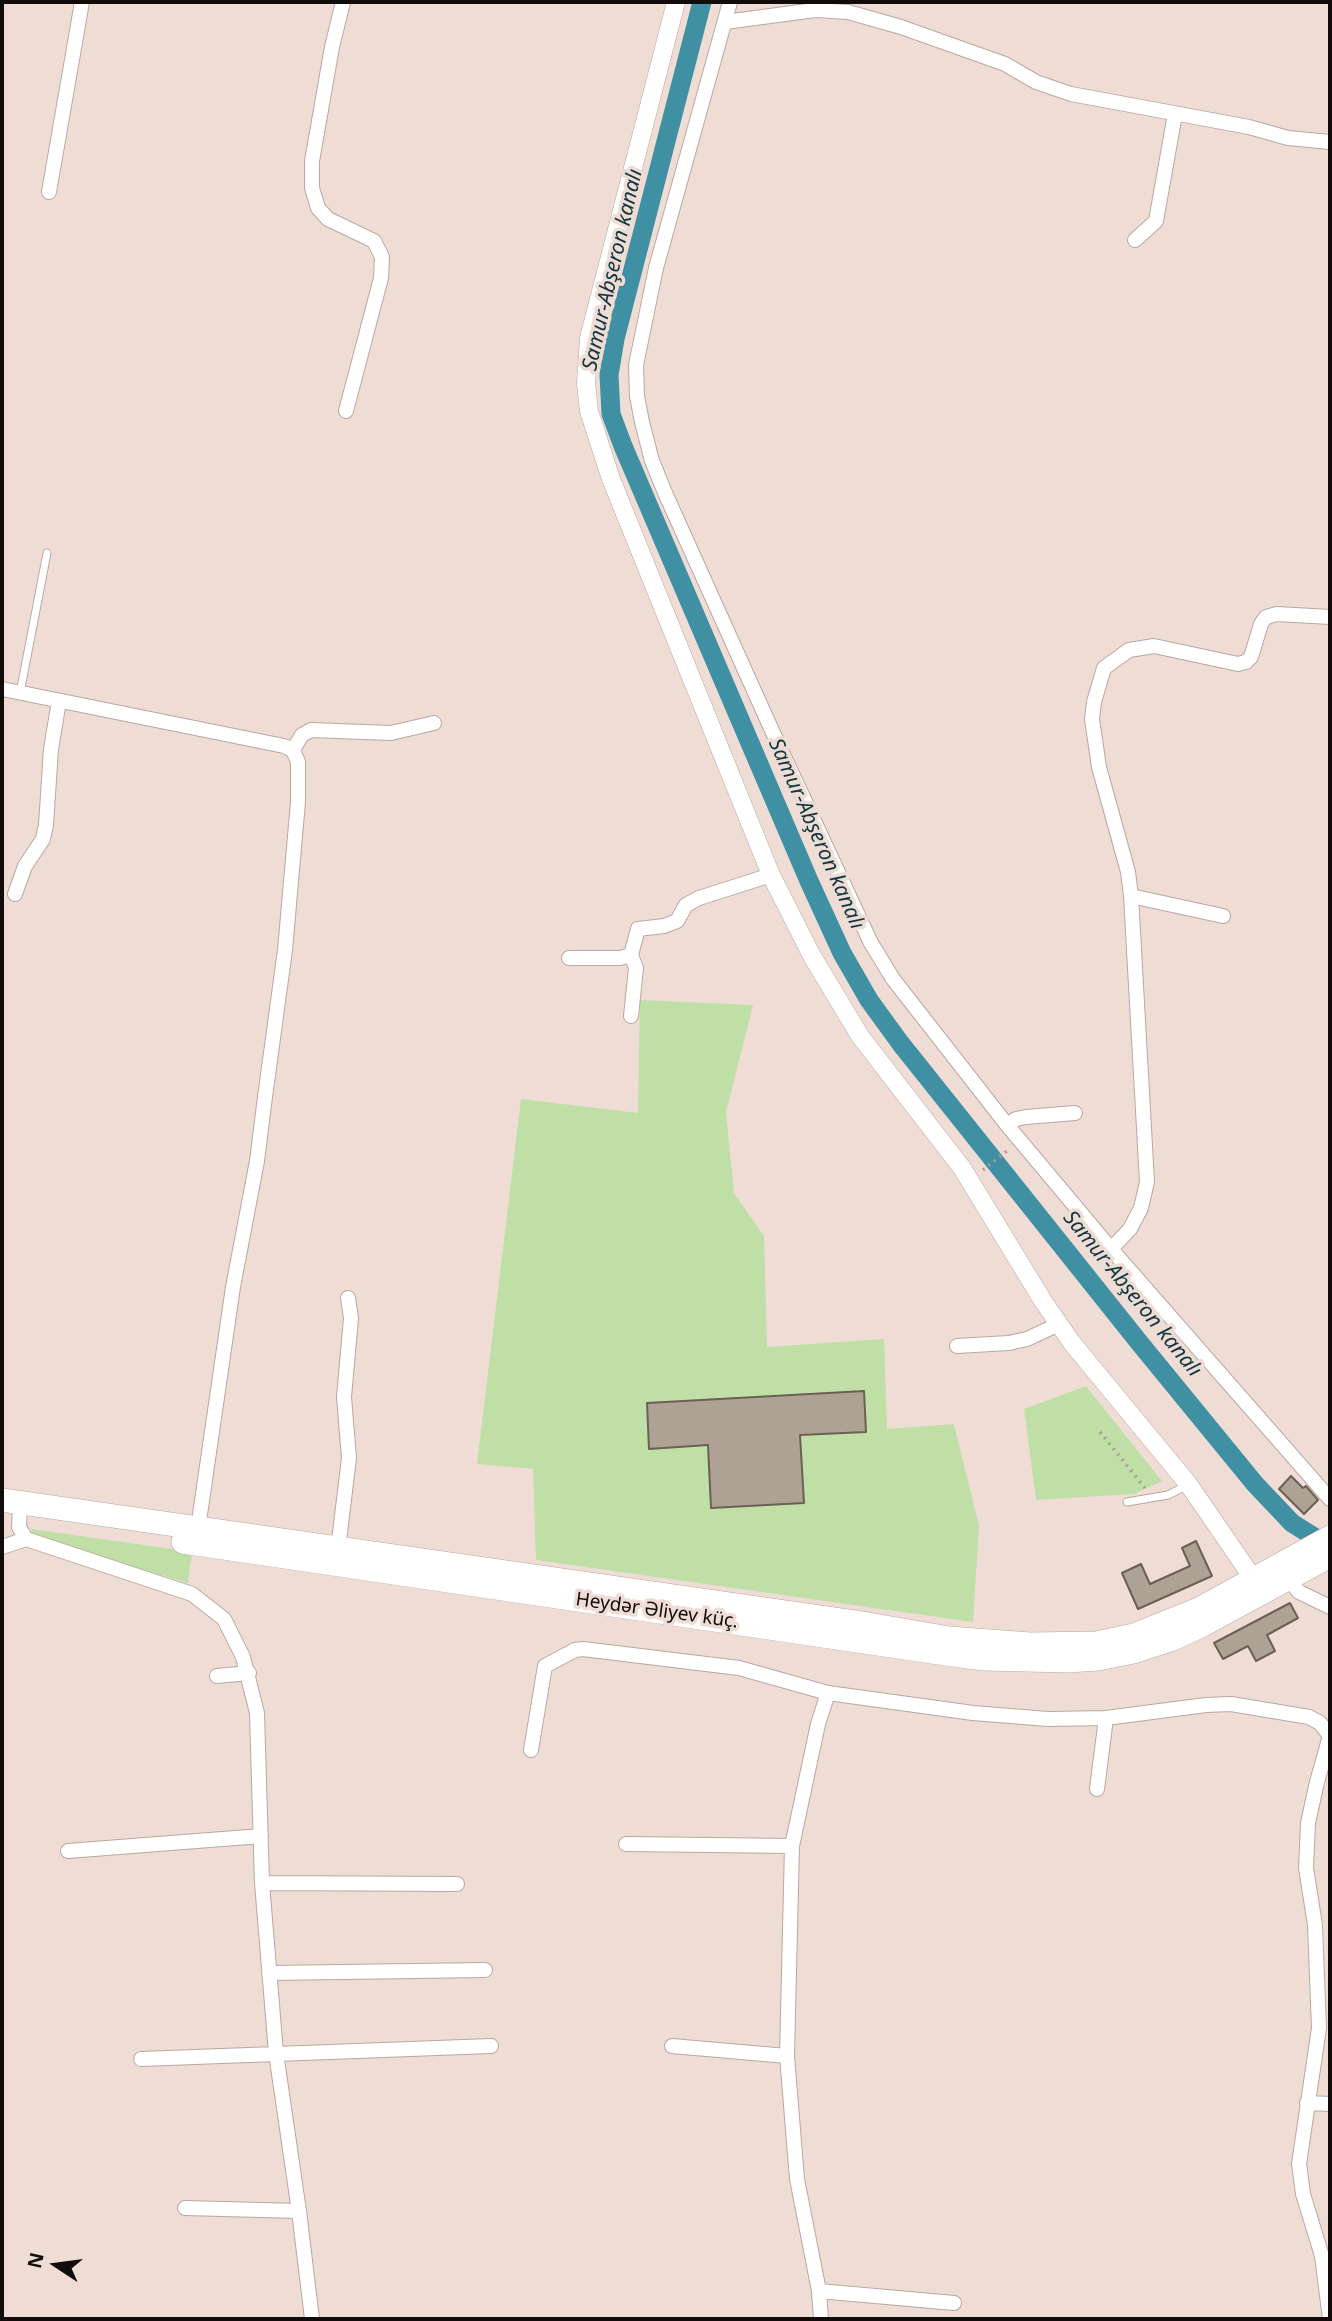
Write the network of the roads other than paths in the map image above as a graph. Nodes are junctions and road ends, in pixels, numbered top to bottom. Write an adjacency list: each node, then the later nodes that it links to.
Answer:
1 (82, 2): 8 (street)
2 (343, 2): 10 (street)
3 (676, 2): 18 (street)
4 (730, 2): 5 (street)
5 (725, 22): 6 (street); 26 (street)
6 (1175, 114): 7 (street); 9 (street)
7 (1330, 142)
8 (49, 192)
9 (1135, 240)
10 (346, 411)
11 (47, 553): 14 (lane)
12 (1330, 617): 20 (street)
13 (2, 689): 14 (street)
14 (20, 692): 15 (street)
15 (59, 701): 17 (street); 19 (street)
16 (434, 723): 17 (street)
17 (293, 750): 35 (street)
18 (771, 875): 22 (street); 29 (street)
19 (15, 894)
20 (1131, 896): 21 (street); 27 (street)
21 (1223, 916)
22 (631, 954): 23 (street); 24 (street)
23 (569, 958)
24 (631, 1016)
25 (1075, 1113): 26 (street)
26 (1007, 1125): 27 (street)
27 (1111, 1249): 32 (street)
28 (348, 1298): 38 (street)
29 (1059, 1324): 30 (street); 31 (street)
30 (957, 1346)
31 (1189, 1485): 33 (lane); 40 (street)
32 (1330, 1499)
33 (1127, 1502)
34 (14, 1515): 35 (main road, Heydər Əliyev küç.); 37 (street); 42 (street)
35 (197, 1536): 38 (main road, Heydər Əliyev küç.); 40 (main road, Heydər Əliyev küç.)
36 (1330, 1537): 40 (main road)
37 (2, 1547)
38 (338, 1549): 40 (main road, Heydər Əliyev küç.)
39 (1330, 1556): 40 (main road)
40 (1277, 1576): 41 (street)
41 (1330, 1607)
42 (249, 1673): 43 (street); 49 (street)
43 (217, 1676)
44 (828, 1693): 45 (street); 47 (street); 51 (street)
45 (1106, 1718): 46 (street); 48 (street)
46 (1330, 1736): 57 (street)
47 (531, 1750)
48 (1097, 1789)
49 (261, 1836): 52 (street); 53 (street)
50 (626, 1844): 51 (street)
51 (792, 1846): 61 (street)
52 (68, 1851)
53 (262, 1883): 54 (street); 56 (street)
54 (457, 1884)
55 (485, 1970): 56 (street)
56 (269, 1973): 60 (street)
57 (1324, 2028): 63 (street)
58 (491, 2046): 60 (street)
59 (672, 2046): 61 (street)
60 (276, 2053): 62 (street); 66 (street)
61 (788, 2056): 67 (street)
62 (141, 2059)
63 (1307, 2102): 64 (street); 71 (street)
64 (1330, 2104)
65 (185, 2208): 66 (street)
66 (299, 2211): 69 (street)
67 (819, 2291): 68 (street); 70 (street)
68 (954, 2303)
69 (312, 2319)
70 (821, 2319)
71 (1330, 2319)

